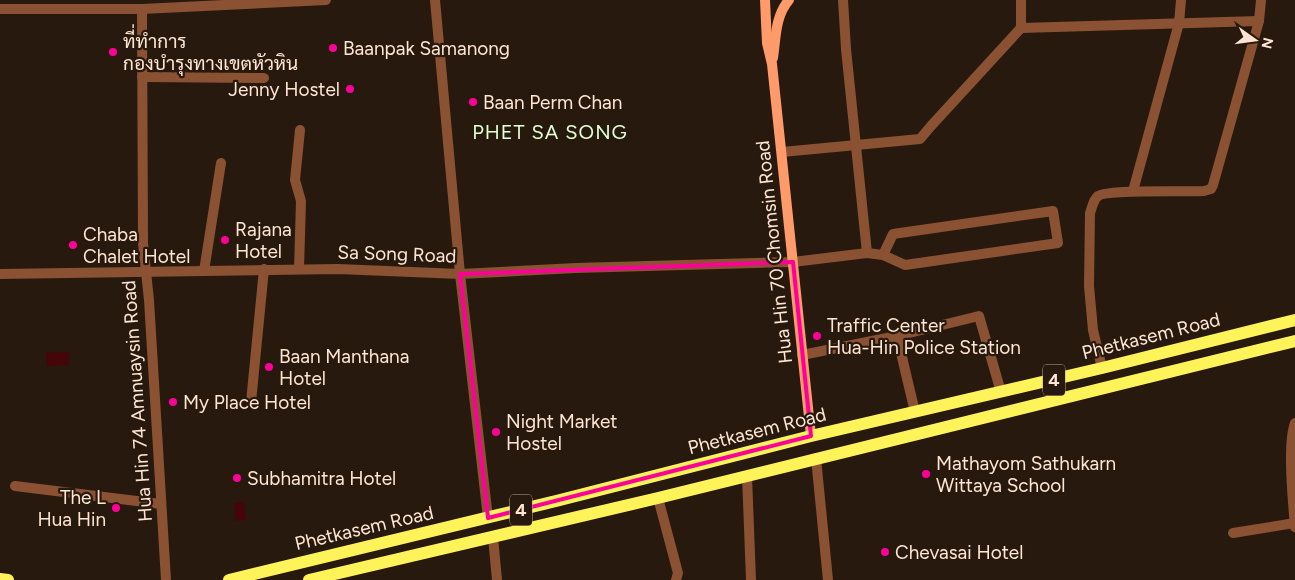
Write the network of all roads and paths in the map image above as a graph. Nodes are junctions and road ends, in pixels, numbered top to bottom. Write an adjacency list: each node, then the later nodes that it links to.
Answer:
1 (326, 0): 10 (street)
2 (436, 0): 30 (street)
3 (765, 0): 14 (main road, Hua Hin 70 Chomsin Road)
4 (789, 0): 14 (main road, Hua Hin 70 Chomsin Road)
5 (843, 0): 18 (street)
6 (1021, 0): 13 (street)
7 (1181, 0): 12 (street)
8 (1261, 0): 11 (street)
9 (0, 9): 10 (street)
10 (142, 9): 15 (street, Hua Hin 74 Amnuaysin Road)
11 (1259, 21): 12 (street); 21 (street)
12 (1179, 23): 13 (street); 21 (street)
13 (1021, 28): 18 (street)
14 (772, 64): 19 (main road, Hua Hin 70 Chomsin Road)
15 (142, 77): 16 (street); 28 (street, Hua Hin 74 Amnuaysin Road)
16 (264, 78)
17 (300, 130): 26 (street)
18 (855, 146): 19 (street); 22 (street)
19 (782, 152): 24 (main road, Hua Hin 70 Chomsin Road)
20 (221, 163): 27 (street)
21 (1133, 192): 35 (street)
22 (867, 253): 23 (street, Sa Song Road); 24 (street, Sa Song Road)
23 (883, 255): 23 (street, Sa Song Road)
24 (793, 262): 30 (street, Sa Song Road); 34 (main road, Hua Hin 70 Chomsin Road)
25 (264, 269): 26 (street, Sa Song Road); 27 (street, Sa Song Road); 37 (street)
26 (298, 269): 30 (street, Sa Song Road)
27 (204, 270): 28 (street, Sa Song Road)
28 (146, 272): 29 (street, Sa Song Road); 45 (street, Hua Hin 74 Amnuaysin Road)
29 (0, 274)
30 (460, 274): 46 (street)
31 (1295, 320): 35 (main road, Phetkasem Road / 4)
32 (897, 336): 34 (street); 36 (street); 38 (street)
33 (1295, 341): 41 (main road, Phetkasem Road / 4)
34 (802, 355): 40 (main road, Hua Hin 70 Chomsin Road)
35 (1102, 368): 36 (main road, Phetkasem Road / 4)
36 (1000, 392): 38 (main road, Phetkasem Road / 4)
37 (250, 402)
38 (915, 412): 40 (main road, Phetkasem Road / 4)
39 (1295, 423): 47 (street)
40 (811, 436): 41 (main road); 46 (main road, Phetkasem Road / 4)
41 (816, 458): 42 (main road, Phetkasem Road / 4); 59 (street)
42 (747, 476): 44 (main road, Phetkasem Road / 4); 58 (street)
43 (16, 486): 45 (street)
44 (658, 498): 50 (main road, Phetkasem Road / 4); 57 (street)
45 (161, 504): 53 (street, Hua Hin 74 Amnuaysin Road)
46 (488, 518): 54 (main road, Phetkasem Road / 4)
47 (1295, 523): 48 (street); 49 (street)
48 (1295, 527)
49 (1233, 533)
50 (493, 537): 55 (main road, Phetkasem Road / 4); 56 (street)
51 (0, 579): 52 (main road)
52 (8, 580)
53 (166, 580)
54 (229, 580)
55 (309, 580)
56 (497, 580)
57 (676, 580)
58 (750, 580)
59 (828, 580)

